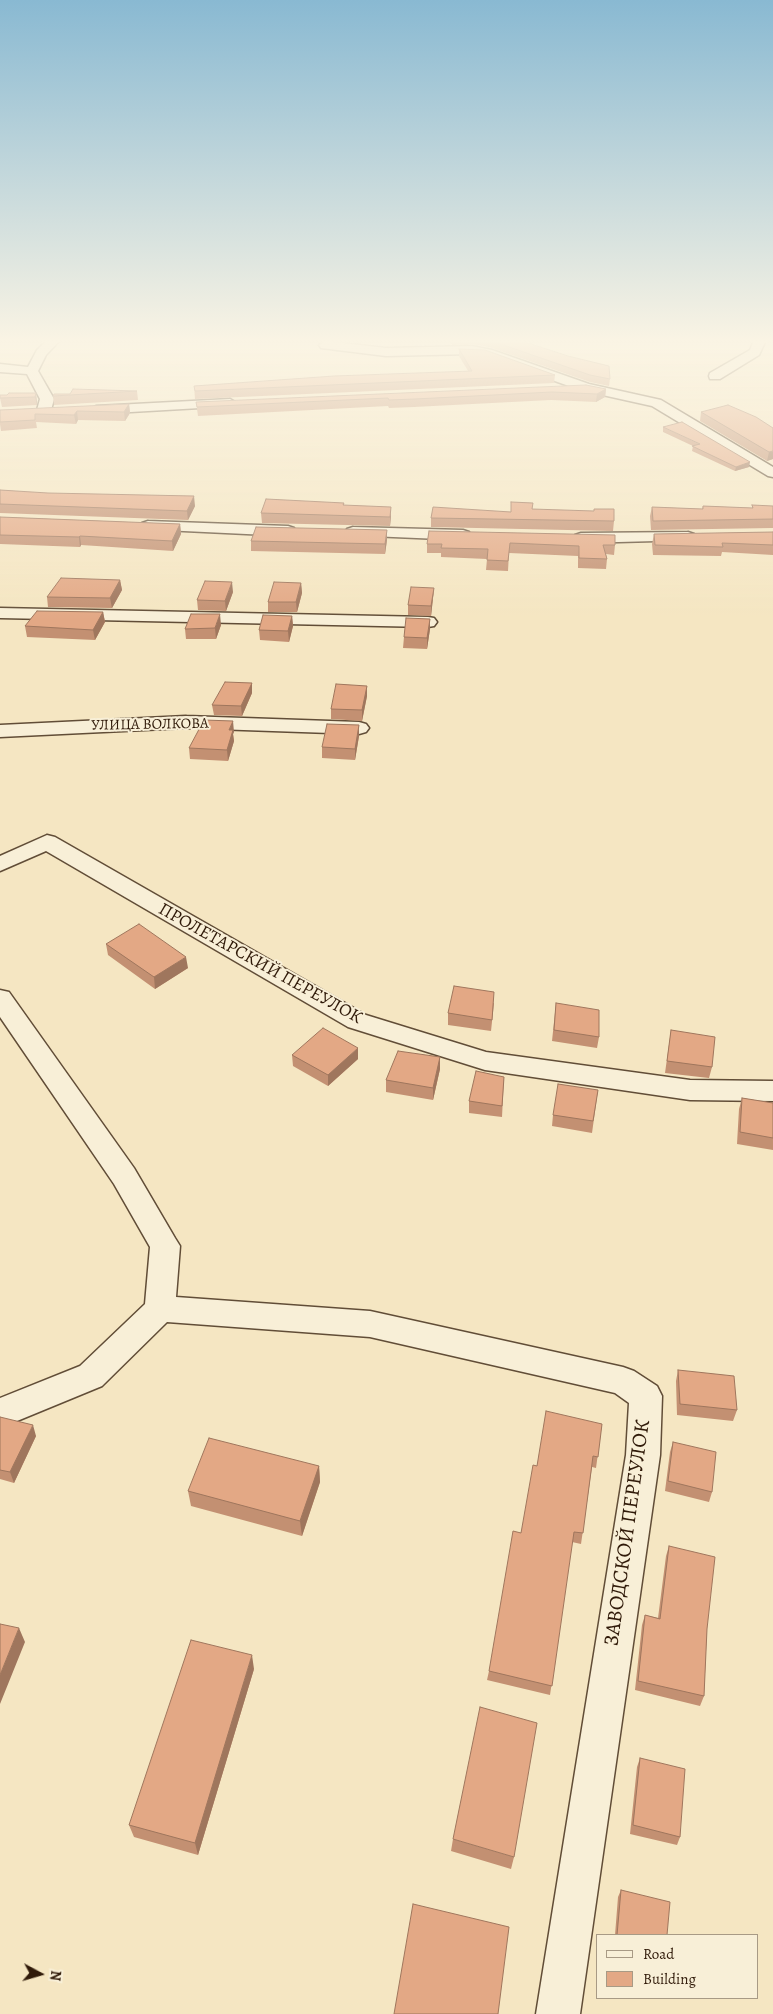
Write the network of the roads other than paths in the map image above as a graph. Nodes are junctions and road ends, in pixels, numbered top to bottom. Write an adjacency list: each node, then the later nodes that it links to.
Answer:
1 (704, 432): 2 (street)
2 (773, 473)
3 (136, 525): 4 (street)
4 (306, 531)
5 (335, 532): 6 (street)
6 (480, 535)
7 (704, 536): 8 (street)
8 (567, 537)
9 (0, 613): 10 (street)
10 (428, 622)
11 (359, 728): 12 (street, УЛИЦА ВОЛКОВА)
12 (0, 731)
13 (0, 864): 15 (street, ПРОЛЕТАРСКИЙ ПЕРЕУЛОК)
14 (0, 998): 16 (street)
15 (773, 1091)
16 (160, 1309): 17 (street); 18 (street, ЗАВОДСКОЙ ПЕРЕУЛОК)
17 (0, 1413)
18 (558, 2014)

